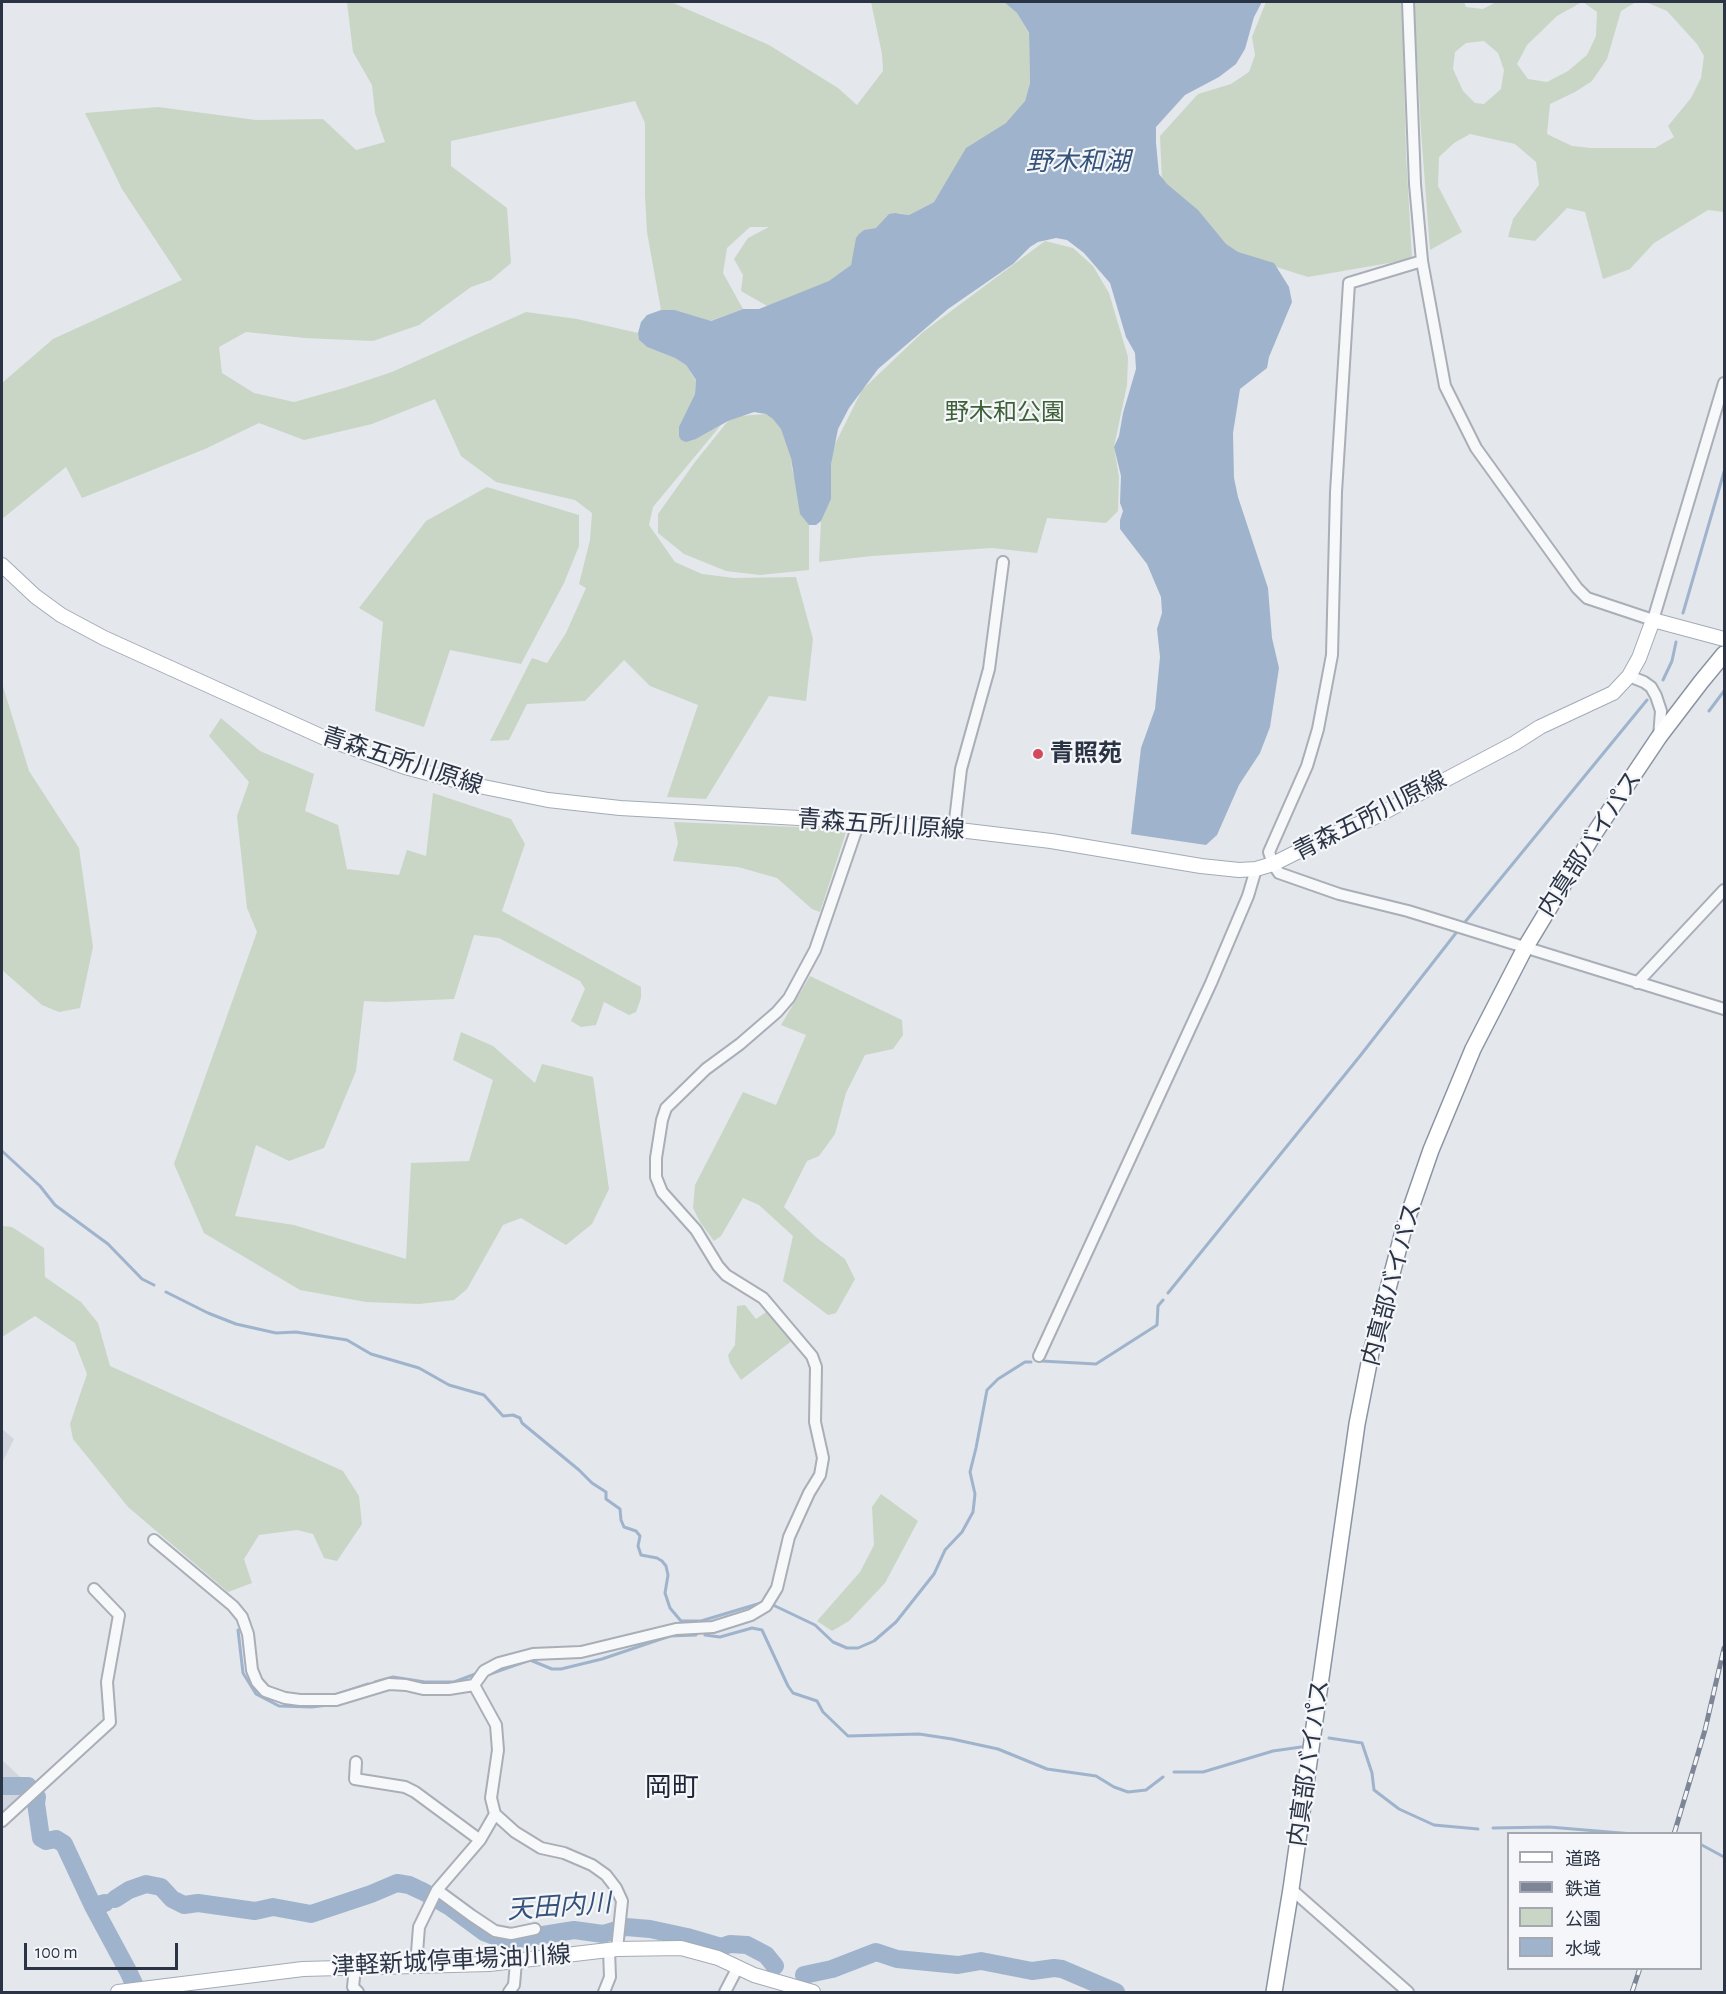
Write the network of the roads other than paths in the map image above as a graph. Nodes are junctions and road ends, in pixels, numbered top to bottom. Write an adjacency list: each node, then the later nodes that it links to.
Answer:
1 (1408, 2): 2 (street)
2 (1422, 261): 6 (street); 13 (street)
3 (1725, 383): 6 (street)
4 (1004, 562): 12 (street)
5 (2, 565): 11 (main road, 青森五所川原線)
6 (1653, 620): 7 (main road); 9 (main road, 青森五所川原線)
7 (1725, 639)
8 (1725, 654): 10 (highway, 内真部バイパス)
9 (1629, 676): 10 (street); 13 (main road, 青森五所川原線)
10 (1659, 738): 16 (highway, 内真部バイパス)
11 (859, 822): 12 (main road, 青森五所川原線); 22 (street)
12 (954, 829): 14 (main road, 青森五所川原線)
13 (1273, 864): 14 (main road, 青森五所川原線); 16 (street)
14 (1256, 869): 19 (street)
15 (1725, 890): 17 (street)
16 (1525, 948): 17 (street); 27 (highway, 内真部バイパス)
17 (1637, 982): 18 (street)
18 (1725, 1010)
19 (1039, 1356)
20 (154, 1540): 22 (street)
21 (94, 1589): 25 (street)
22 (474, 1685): 24 (street)
23 (356, 1762): 26 (street)
24 (495, 1814): 26 (street); 30 (street)
25 (2, 1821)
26 (480, 1840): 28 (street)
27 (1291, 1888): 41 (highway, 内真部バイパス); 42 (street)
28 (434, 1895): 29 (street); 32 (street)
29 (535, 1929)
30 (613, 1949): 31 (main road, 津軽新城停車場油川線); 33 (main road, 津軽新城停車場油川線); 38 (street)
31 (516, 1962): 32 (main road, 津軽新城停車場油川線); 37 (street)
32 (416, 1965): 34 (main road, 津軽新城停車場油川線)
33 (738, 1967): 39 (street); 40 (main road, 津軽新城停車場油川線)
34 (355, 1968): 35 (main road, 津軽新城停車場油川線); 36 (street)
35 (120, 1992)
36 (358, 1992)
37 (509, 1992)
38 (604, 1992)
39 (725, 1992)
40 (813, 1992)
41 (1274, 1992)
42 (1408, 1992)

